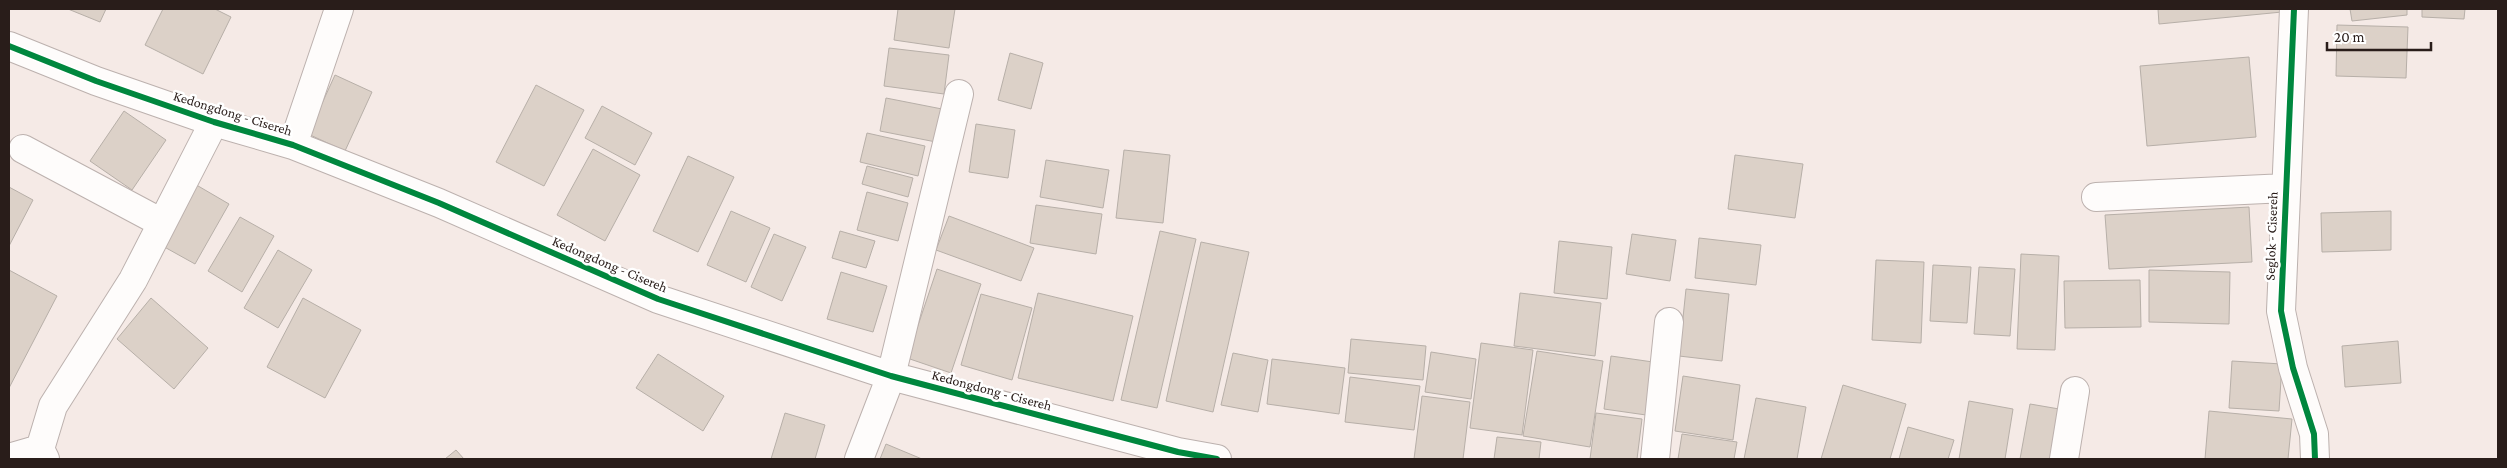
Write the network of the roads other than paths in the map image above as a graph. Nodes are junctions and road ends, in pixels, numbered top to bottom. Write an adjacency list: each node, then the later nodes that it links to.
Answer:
1 (339, 9): 6 (street)
2 (2294, 9): 8 (street, Seglok - Cisereh)
3 (9, 46): 5 (street, Kedongdong - Cisereh)
4 (959, 94): 12 (street)
5 (214, 122): 6 (street, Kedongdong - Cisereh); 10 (street)
6 (293, 145): 12 (street, Kedongdong - Cisereh)
7 (22, 149): 10 (street)
8 (2286, 188): 9 (street); 20 (street, Seglok - Cisereh)
9 (2096, 197)
10 (162, 223): 14 (street)
11 (1669, 322): 18 (street)
12 (890, 376): 16 (street); 17 (street, Kedongdong - Cisereh)
13 (2075, 391): 19 (street)
14 (43, 454): 15 (street)
15 (9, 458)
16 (859, 459)
17 (1217, 459)
18 (1655, 459)
19 (2064, 459)
20 (2315, 459)

